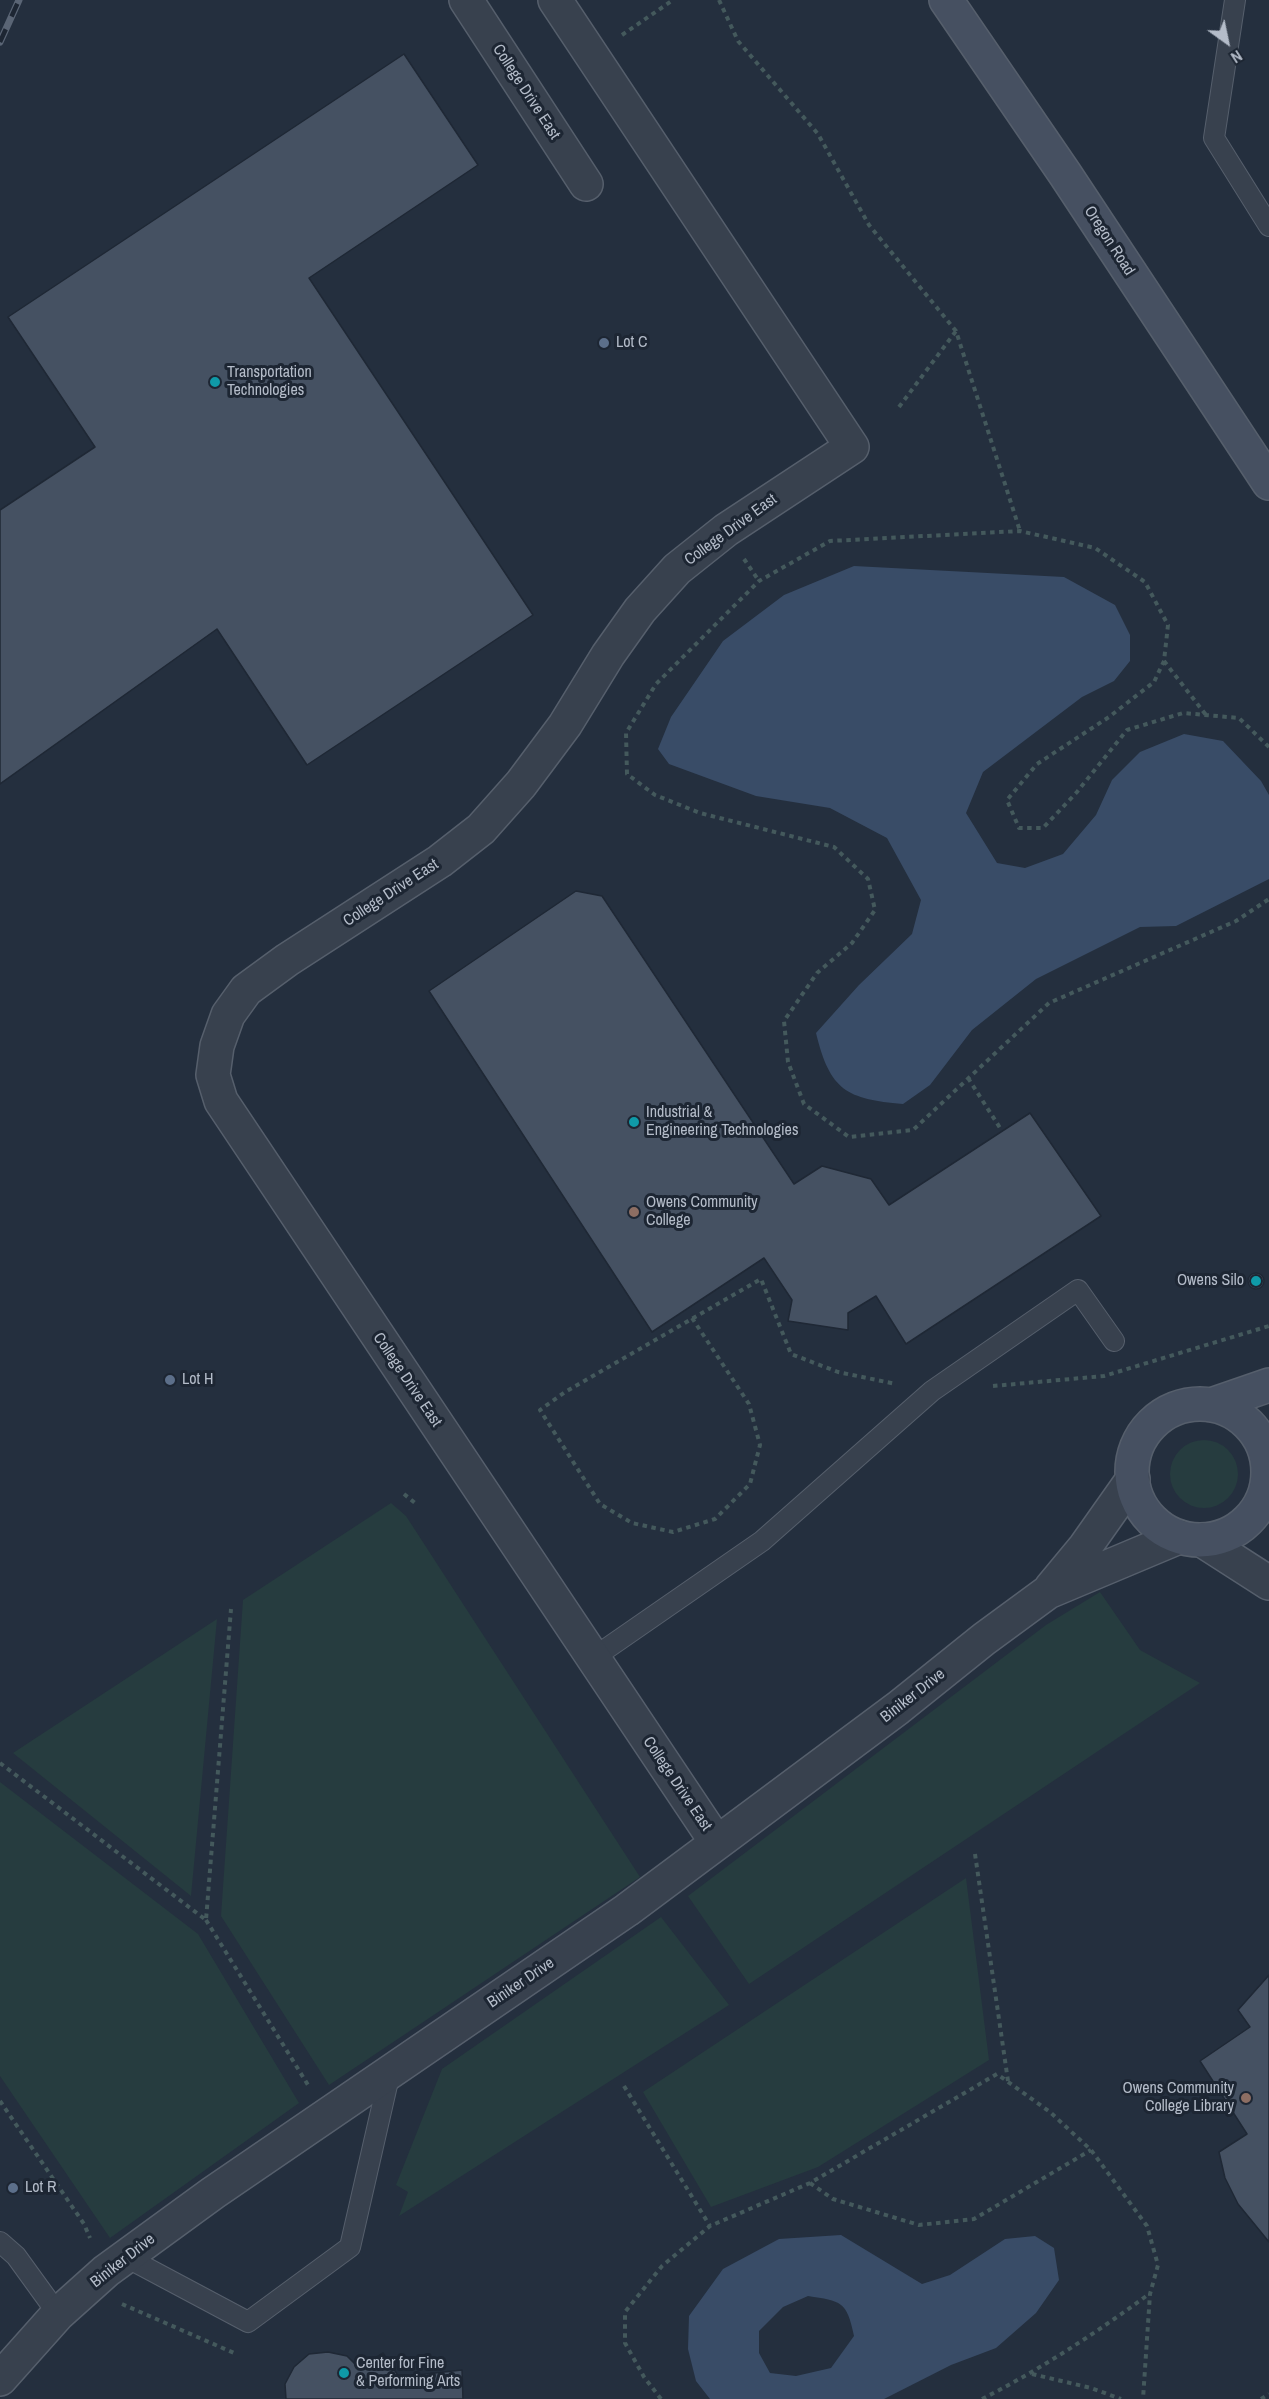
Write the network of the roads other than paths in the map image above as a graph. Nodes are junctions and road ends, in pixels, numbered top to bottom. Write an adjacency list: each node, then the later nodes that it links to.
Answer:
1 (466, 0): 5 (street, College Drive East)
2 (555, 0): 16 (street, College Drive East)
3 (946, 0): 7 (main road, Oregon Road)
4 (1235, 0): 6 (lane)
5 (586, 184)
6 (1269, 226)
7 (1269, 483)
8 (1114, 1341): 16 (lane)
9 (1269, 1385): 10 (main road)
10 (1211, 1405): 11 (main road); 12 (main road)
11 (1268, 1477): 13 (main road)
12 (1133, 1479): 13 (main road); 15 (street, Biniker Drive)
13 (1190, 1538): 14 (street); 15 (street, Biniker Drive)
14 (1269, 1582)
15 (1048, 1592): 17 (street, Biniker Drive)
16 (593, 1658): 17 (street, College Drive East)
17 (717, 1843): 18 (street, Biniker Drive)
18 (390, 2072): 20 (street, Biniker Drive); 20 (lane)
19 (0, 2242): 21 (lane)
20 (126, 2257): 21 (street, Biniker Drive)
21 (58, 2314): 22 (street, Biniker Drive)
22 (0, 2379)

